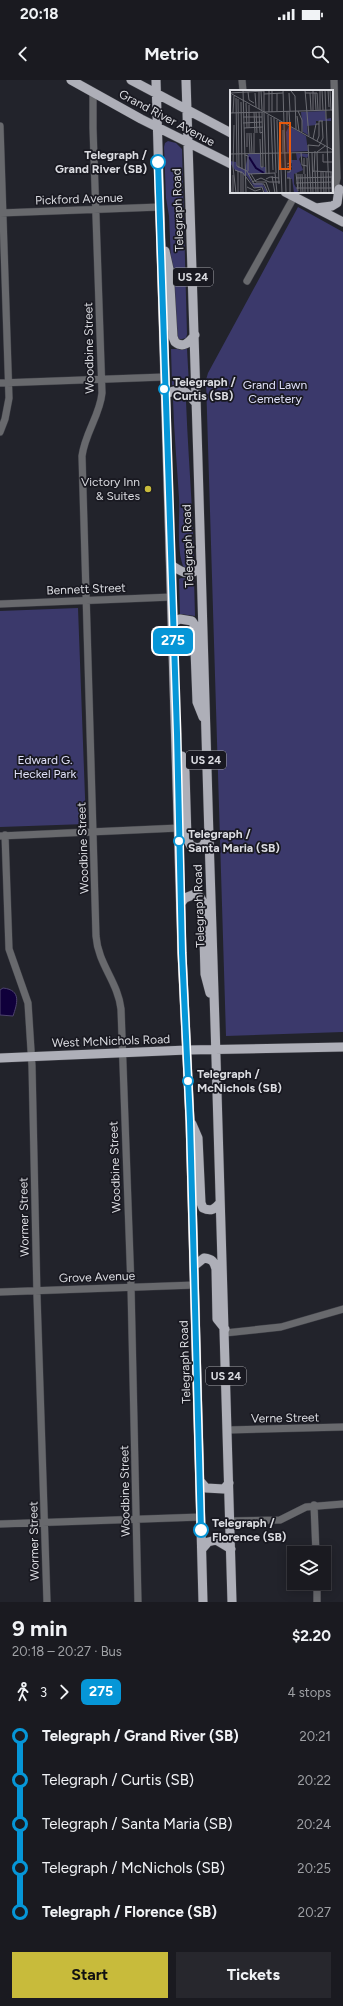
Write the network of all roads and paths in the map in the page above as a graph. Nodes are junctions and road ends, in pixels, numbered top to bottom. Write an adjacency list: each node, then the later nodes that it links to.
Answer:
1 (71, 80): 8 (main road, Grand River Avenue)
2 (131, 80): 9 (main road, Grand River Avenue)
3 (156, 80): 9 (main road, Telegraph Road / US 24)
4 (186, 80): 10 (main road, Telegraph Road / US 24)
5 (242, 80): 7 (street)
6 (334, 80): 11 (street)
7 (243, 90)
8 (93, 92): 13 (main road, Grand River Avenue); 22 (street, Woodbine Street)
9 (156, 94): 10 (main road, Grand River Avenue); 13 (main road, Telegraph Road / US 24)
10 (187, 110): 14 (main road, Grand River Avenue); 15 (main road, Telegraph Road / US 24)
11 (339, 120): 17 (street)
12 (0, 126): 23 (street)
13 (157, 127): 15 (main road, Grand River Avenue); 20 (main road, Telegraph Road / US 24)
14 (230, 132)
15 (188, 143): 16 (main road, Grand River Avenue); 27 (main road, Telegraph Road / US 24)
16 (230, 164)
17 (337, 188): 21 (main road)
18 (287, 193): 19 (main road)
19 (294, 196): 21 (main road); 26 (street)
20 (160, 206): 22 (street, Pickford Avenue); 25 (main road, Telegraph Road / US 24)
21 (316, 208): 24 (main road)
22 (95, 209): 23 (street, Pickford Avenue); 29 (street, Woodbine Street)
23 (1, 213): 31 (street)
24 (343, 222)
25 (161, 232): 27 (main road); 28 (main road, Telegraph Road / US 24)
26 (247, 281)
27 (195, 335): 33 (main road, Telegraph Road / US 24)
28 (164, 377): 29 (street); 32 (main road, Telegraph Road / US 24)
29 (101, 379): 31 (street); 38 (street, Woodbine Street)
30 (0, 383): 31 (street)
31 (9, 383): 34 (street)
32 (165, 394): 33 (main road); 35 (main road, Telegraph Road / US 24)
33 (196, 403): 36 (main road, Telegraph Road / US 24)
34 (0, 432)
35 (171, 565): 36 (main road); 37 (main road, Telegraph Road / US 24)
36 (200, 567): 41 (main road, Telegraph Road / US 24)
37 (172, 597): 38 (street, Bennett Street); 40 (main road, Telegraph Road / US 24)
38 (86, 600): 39 (street, Bennett Street); 44 (street, Woodbine Street)
39 (0, 604)
40 (173, 622): 41 (main road); 42 (main road, Telegraph Road / US 24)
41 (205, 724): 46 (main road, Telegraph Road / US 24)
42 (177, 733): 43 (main road, Telegraph Road / US 24); 46 (main road)
43 (179, 828): 44 (street); 47 (main road, Telegraph Road / US 24)
44 (93, 832): 45 (street); 52 (street, Woodbine Street)
45 (3, 835): 53 (street, Wormer Street)
46 (208, 837): 48 (main road, Telegraph Road / US 24)
47 (181, 907): 48 (main road, Telegraph Road); 50 (main road, Telegraph Road)
48 (215, 1012): 51 (main road, Telegraph Road)
49 (343, 1047): 51 (main road, West McNichols Road)
50 (187, 1050): 51 (main road, West McNichols Road); 52 (main road, West McNichols Road); 55 (main road, Telegraph Road)
51 (216, 1050): 56 (main road, Telegraph Road)
52 (122, 1053): 53 (main road, West McNichols Road); 59 (street, Woodbine Street)
53 (31, 1057): 54 (main road, West McNichols Road); 60 (street, Wormer Street)
54 (0, 1058)
55 (190, 1121): 56 (main road, Telegraph Road); 57 (main road, Telegraph Road / US 24)
56 (220, 1202): 63 (main road, Telegraph Road / US 24)
57 (194, 1266): 58 (main road, Telegraph Road / US 24); 63 (main road)
58 (195, 1285): 59 (street, Grove Avenue); 66 (main road, Telegraph Road / US 24)
59 (131, 1287): 60 (street, Grove Avenue); 71 (street, Woodbine Street)
60 (36, 1291): 61 (street, Grove Avenue); 73 (street, Wormer Street)
61 (0, 1292)
62 (343, 1309): 63 (street)
63 (225, 1331): 65 (main road, Telegraph Road / US 24)
64 (343, 1427): 65 (street, Verne Street)
65 (228, 1430): 67 (main road, Telegraph Road / US 24)
66 (200, 1481): 67 (main road); 70 (main road, Telegraph Road / US 24)
67 (229, 1483): 72 (main road, Telegraph Road / US 24)
68 (343, 1504): 69 (street)
69 (314, 1506): 72 (street); 75 (street)
70 (201, 1518): 71 (street); 76 (main road, Telegraph Road / US 24)
71 (136, 1520): 73 (street); 80 (street, Woodbine Street)
72 (230, 1521): 77 (main road, Telegraph Road / US 24)
73 (45, 1522): 74 (street); 79 (street, Wormer Street)
74 (0, 1524)
75 (316, 1546)
76 (202, 1549): 77 (main road); 81 (main road, Telegraph Road / US 24)
77 (231, 1550): 82 (main road, Telegraph Road / US 24)
78 (317, 1590): 83 (street)
79 (47, 1602)
80 (138, 1602)
81 (203, 1602)
82 (232, 1602)
83 (317, 1602)

